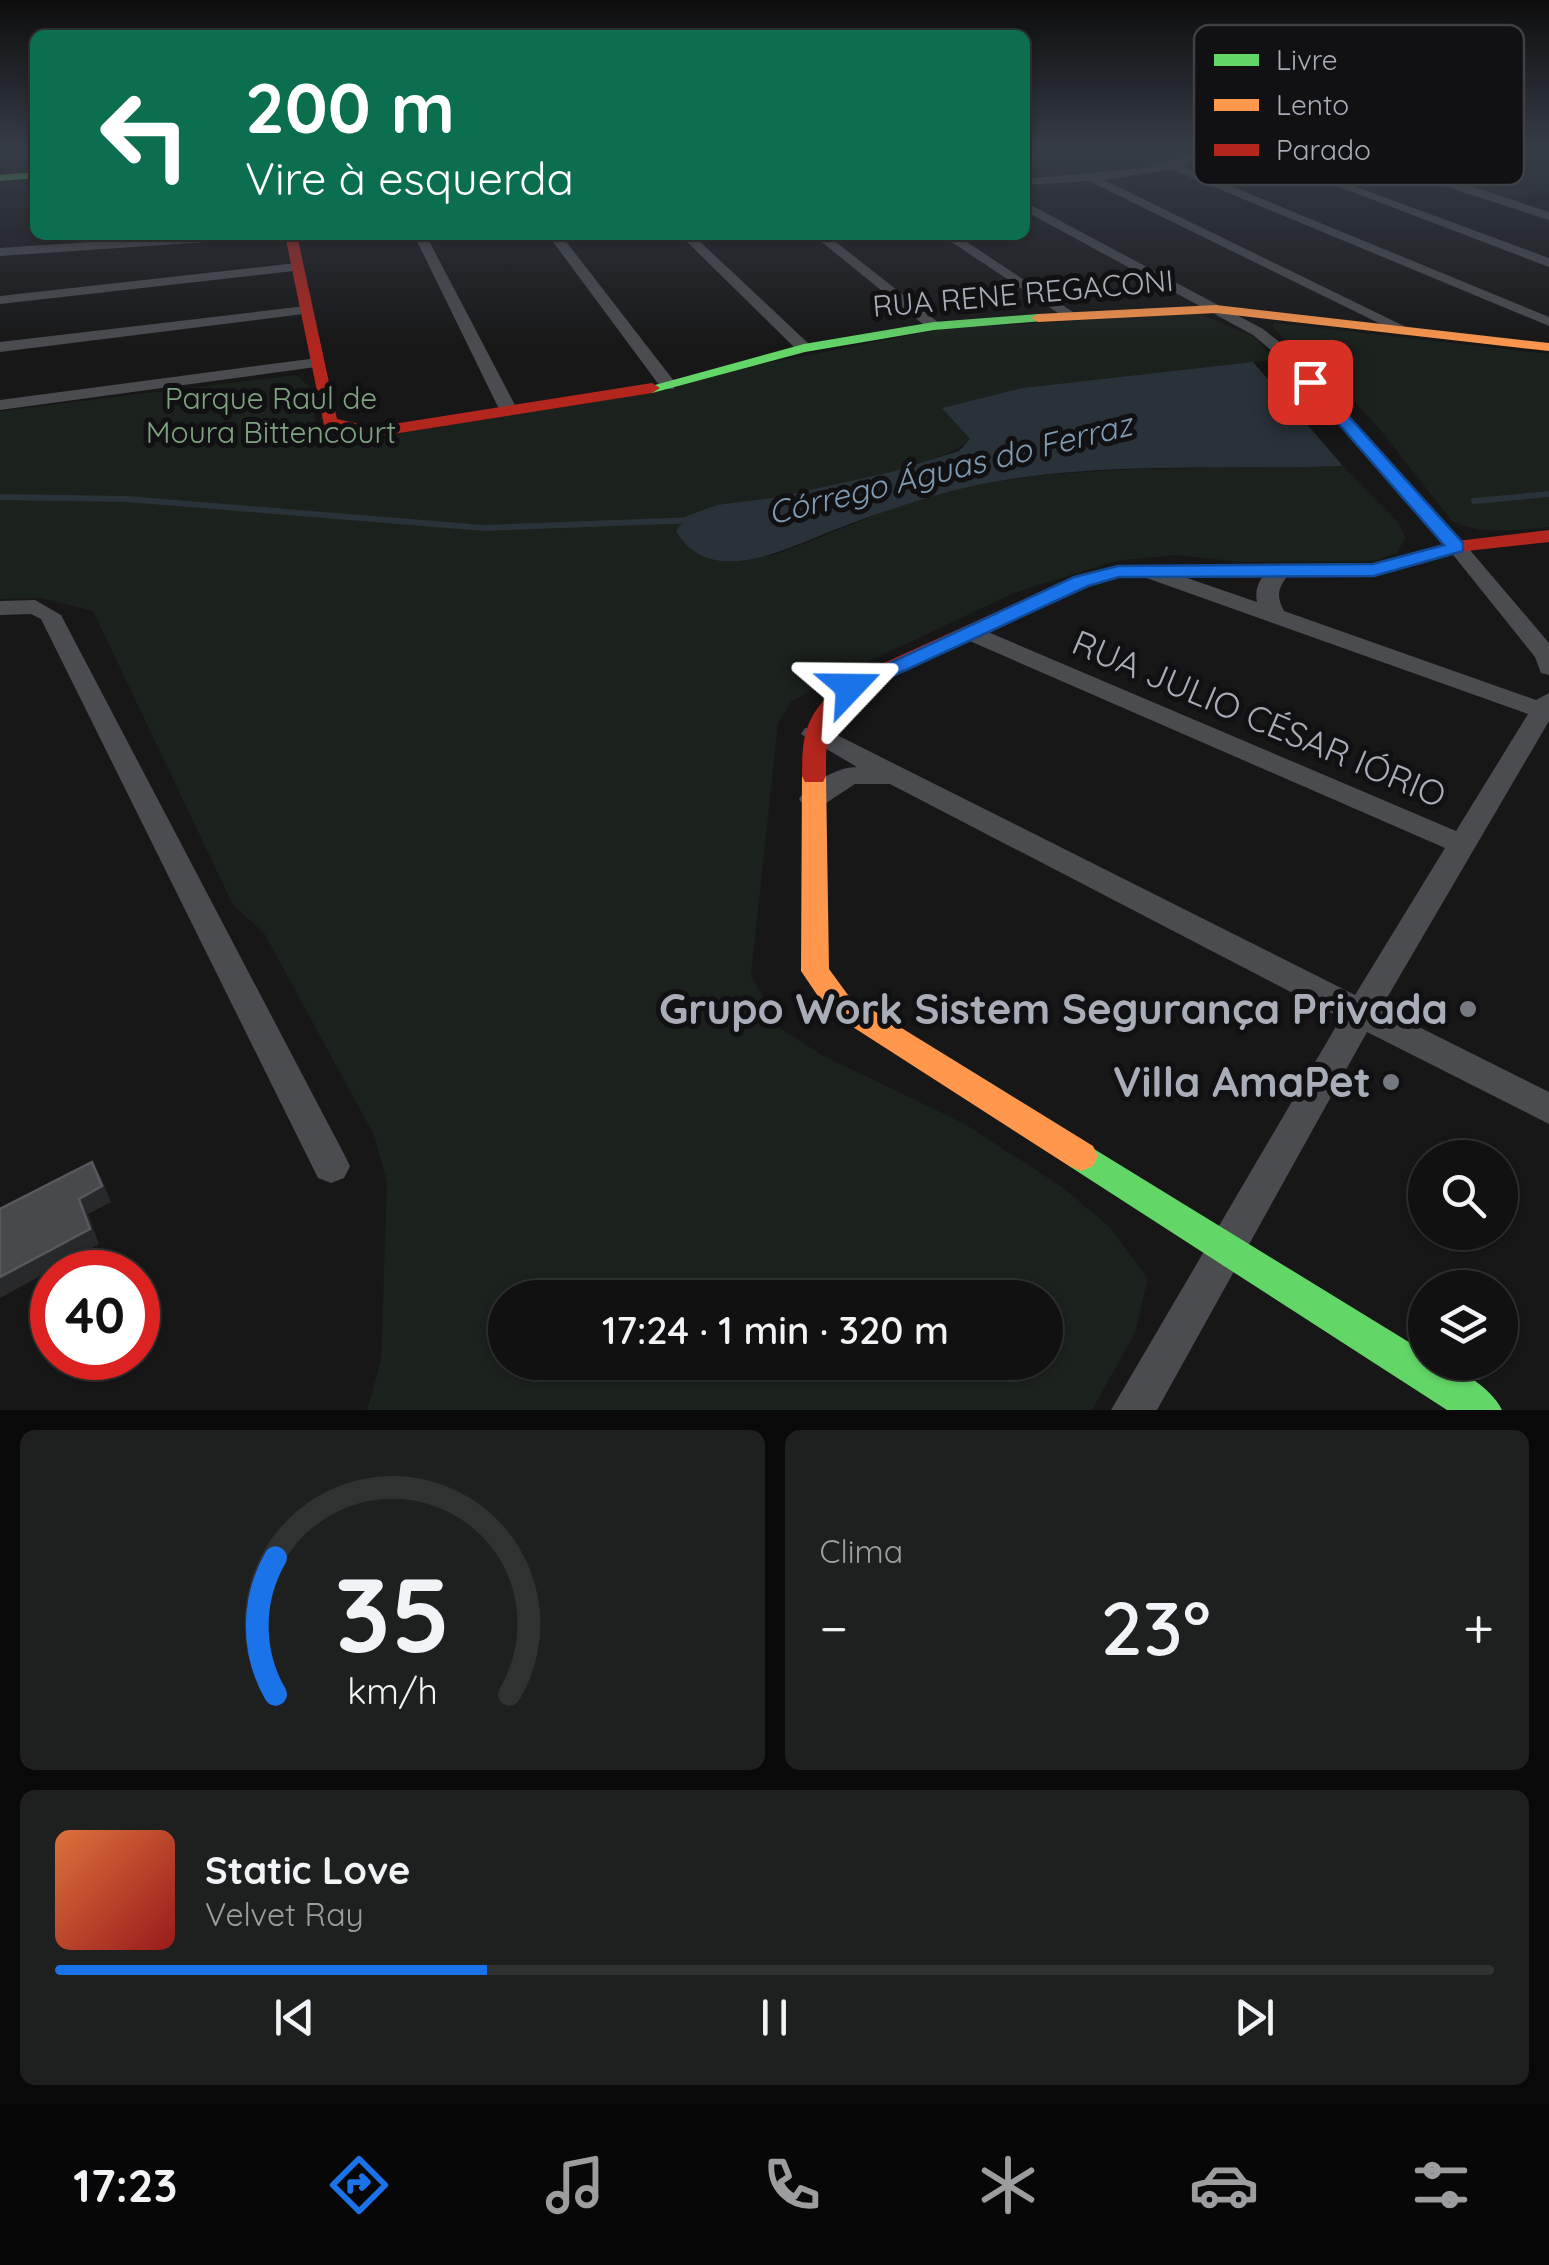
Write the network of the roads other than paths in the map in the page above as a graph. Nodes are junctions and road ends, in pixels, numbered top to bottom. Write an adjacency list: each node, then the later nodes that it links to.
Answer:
1 (1045, 217): 16 (street)
2 (1164, 217): 18 (street)
3 (1296, 217): 20 (street)
4 (1426, 217): 13 (street)
5 (178, 240): 12 (street)
6 (292, 240): 14 (main road)
7 (423, 240): 28 (street)
8 (558, 240): 26 (street)
9 (691, 240): 24 (street)
10 (825, 240): 21 (street)
11 (955, 240): 19 (street)
12 (0, 252)
13 (1549, 263)
14 (297, 267): 15 (street); 17 (main road)
15 (0, 300)
16 (1216, 309): 18 (main road, RUA RENE REGACONI); 19 (main road, RUA RENE REGACONI); 29 (street)
17 (306, 310): 22 (street); 25 (main road)
18 (1347, 313): 23 (main road, RUA RENE REGACONI)
19 (1072, 316): 21 (main road, RUA RENE REGACONI)
20 (1549, 322)
21 (934, 326): 24 (main road, RUA RENE REGACONI)
22 (0, 347)
23 (1549, 347)
24 (804, 348): 26 (main road, RUA RENE REGACONI)
25 (318, 363): 27 (street); 28 (main road, RUA RENE REGACONI)
26 (668, 385): 28 (main road, RUA RENE REGACONI)
27 (0, 405)
28 (508, 410)
29 (1436, 524): 31 (street); 32 (street)
30 (1549, 536): 31 (main road)
31 (1506, 541): 32 (main road)
32 (1457, 547): 34 (main road); 38 (street)
33 (1145, 569): 34 (main road); 36 (street); 37 (main road)
34 (1279, 572): 36 (street)
35 (0, 608): 46 (street)
36 (1277, 618): 39 (street)
37 (973, 634): 40 (main road); 43 (street, RUA JULIO CÉSAR IÓRIO)
38 (1549, 668)
39 (1547, 706): 43 (street)
40 (818, 722): 41 (street); 42 (main road)
41 (901, 780): 42 (street); 44 (street)
42 (813, 798): 47 (main road)
43 (1461, 844): 44 (street)
44 (1361, 1013): 45 (street); 47 (street)
45 (1549, 1109)
46 (332, 1166)
47 (1226, 1248): 48 (street); 49 (main road)
48 (1133, 1410)
49 (1482, 1410)

